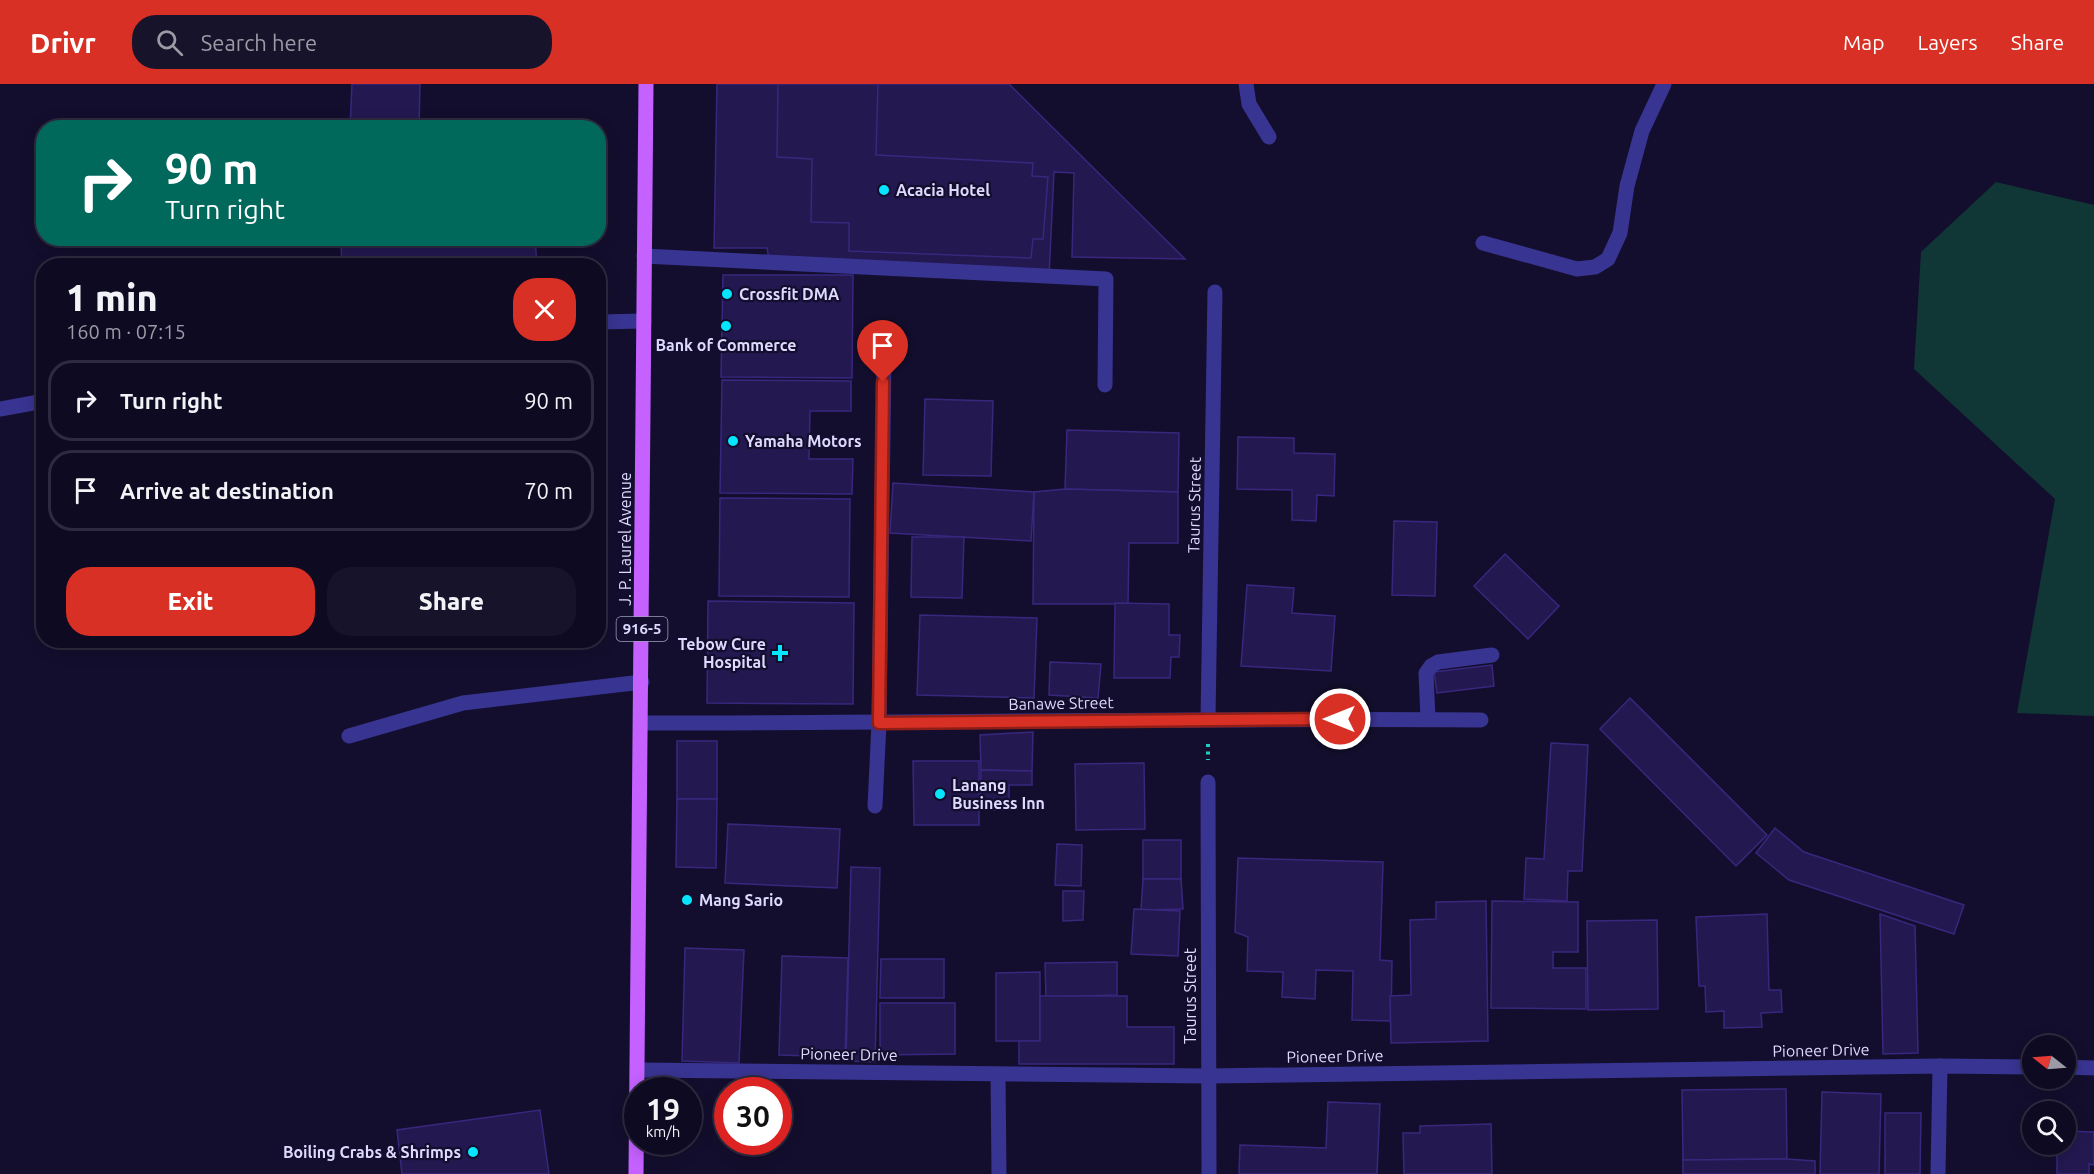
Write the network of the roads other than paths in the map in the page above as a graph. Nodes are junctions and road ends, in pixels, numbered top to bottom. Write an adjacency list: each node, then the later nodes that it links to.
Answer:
1 (646, 84): 6 (main road, J. P. Laurel Avenue / 916-5)
2 (1246, 84): 4 (street)
3 (1664, 84): 5 (street)
4 (1269, 137)
5 (1483, 243)
6 (644, 256): 8 (main road, J. P. Laurel Avenue / 916-5); 11 (street)
7 (1215, 292): 16 (street, Taurus Street)
8 (644, 321): 9 (street); 15 (main road, J. P. Laurel Avenue / 916-5)
9 (606, 322)
10 (884, 359): 20 (street)
11 (1105, 385)
12 (36, 402): 13 (street)
13 (0, 409)
14 (1491, 655): 17 (street)
15 (642, 682): 19 (main road, J. P. Laurel Avenue / 916-5); 21 (street)
16 (1208, 719): 17 (street, Banawe Street); 20 (street, Banawe Street)
17 (1428, 719): 18 (street, Banawe Street)
18 (1481, 720)
19 (641, 723): 20 (street, Banawe Street); 28 (main road, J. P. Laurel Avenue / 916-5)
20 (879, 723): 23 (street)
21 (349, 736)
22 (1208, 782): 30 (street, Taurus Street)
23 (875, 806)
24 (1940, 1066): 25 (street, Pioneer Drive); 30 (street, Pioneer Drive); 34 (street)
25 (2022, 1067)
26 (2076, 1067): 27 (street)
27 (2094, 1068)
28 (638, 1070): 29 (street, Pioneer Drive); 31 (main road, J. P. Laurel Avenue / 916-5)
29 (999, 1074): 30 (street, Pioneer Drive); 32 (street)
30 (1208, 1076): 33 (street, Taurus Street)
31 (636, 1174)
32 (999, 1174)
33 (1209, 1174)
34 (1938, 1174)

